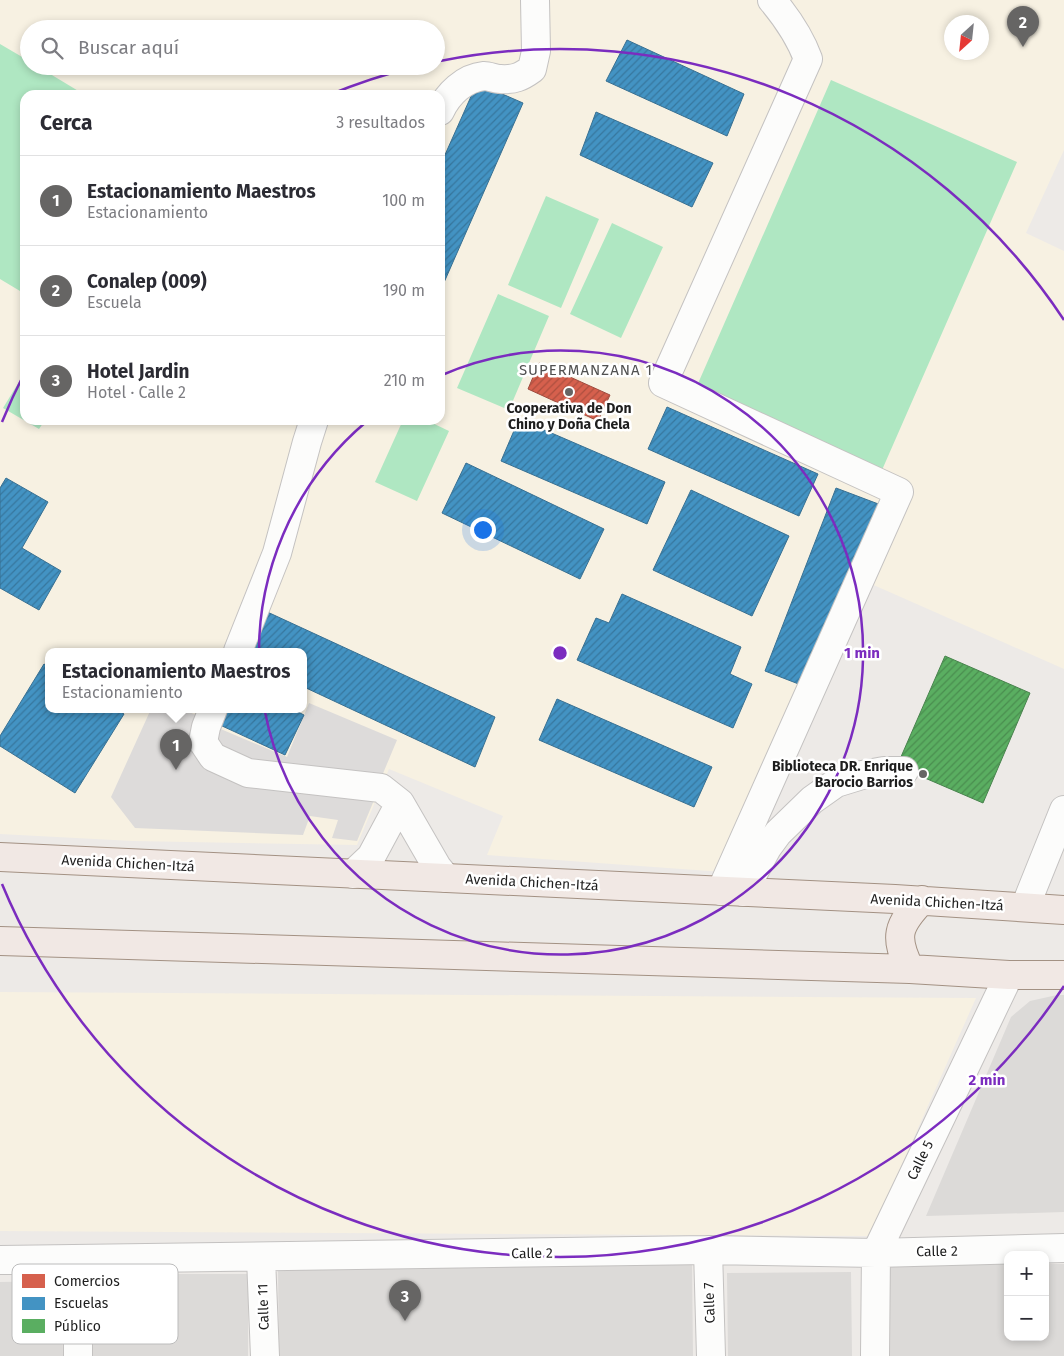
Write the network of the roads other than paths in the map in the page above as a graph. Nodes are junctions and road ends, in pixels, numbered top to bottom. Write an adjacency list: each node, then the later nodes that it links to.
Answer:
1 (535, 0): 3 (street)
2 (772, 0): 13 (street)
3 (445, 101)
4 (312, 425): 5 (street)
5 (239, 648)
6 (211, 713): 8 (street)
7 (904, 771): 13 (street)
8 (400, 803): 11 (street); 12 (street)
9 (1064, 810): 15 (street)
10 (0, 857): 11 (main road, Avenida Chichen-Itzá)
11 (353, 874): 12 (main road, Avenida Chichen-Itzá)
12 (446, 878): 13 (main road, Avenida Chichen-Itzá)
13 (732, 891): 14 (main road, Avenida Chichen-Itzá)
14 (922, 900): 15 (main road, Avenida Chichen-Itzá); 18 (main road)
15 (1026, 907): 16 (main road, Avenida Chichen-Itzá)
16 (1064, 910)
17 (0, 941): 18 (main road)
18 (910, 969): 19 (main road)
19 (1009, 974): 20 (main road); 23 (street, Calle 5)
20 (1064, 975)
21 (1064, 1248): 23 (street, Calle 2)
22 (708, 1250): 23 (street, Calle 2); 24 (street, Calle 2); 29 (street, Calle 7)
23 (876, 1253): 30 (street, Calle 5)
24 (261, 1258): 25 (street, Calle 2); 28 (street, Calle 11)
25 (78, 1259): 26 (street, Calle 2); 27 (street)
26 (0, 1260)
27 (78, 1264)
28 (265, 1356)
29 (712, 1356)
30 (875, 1356)

